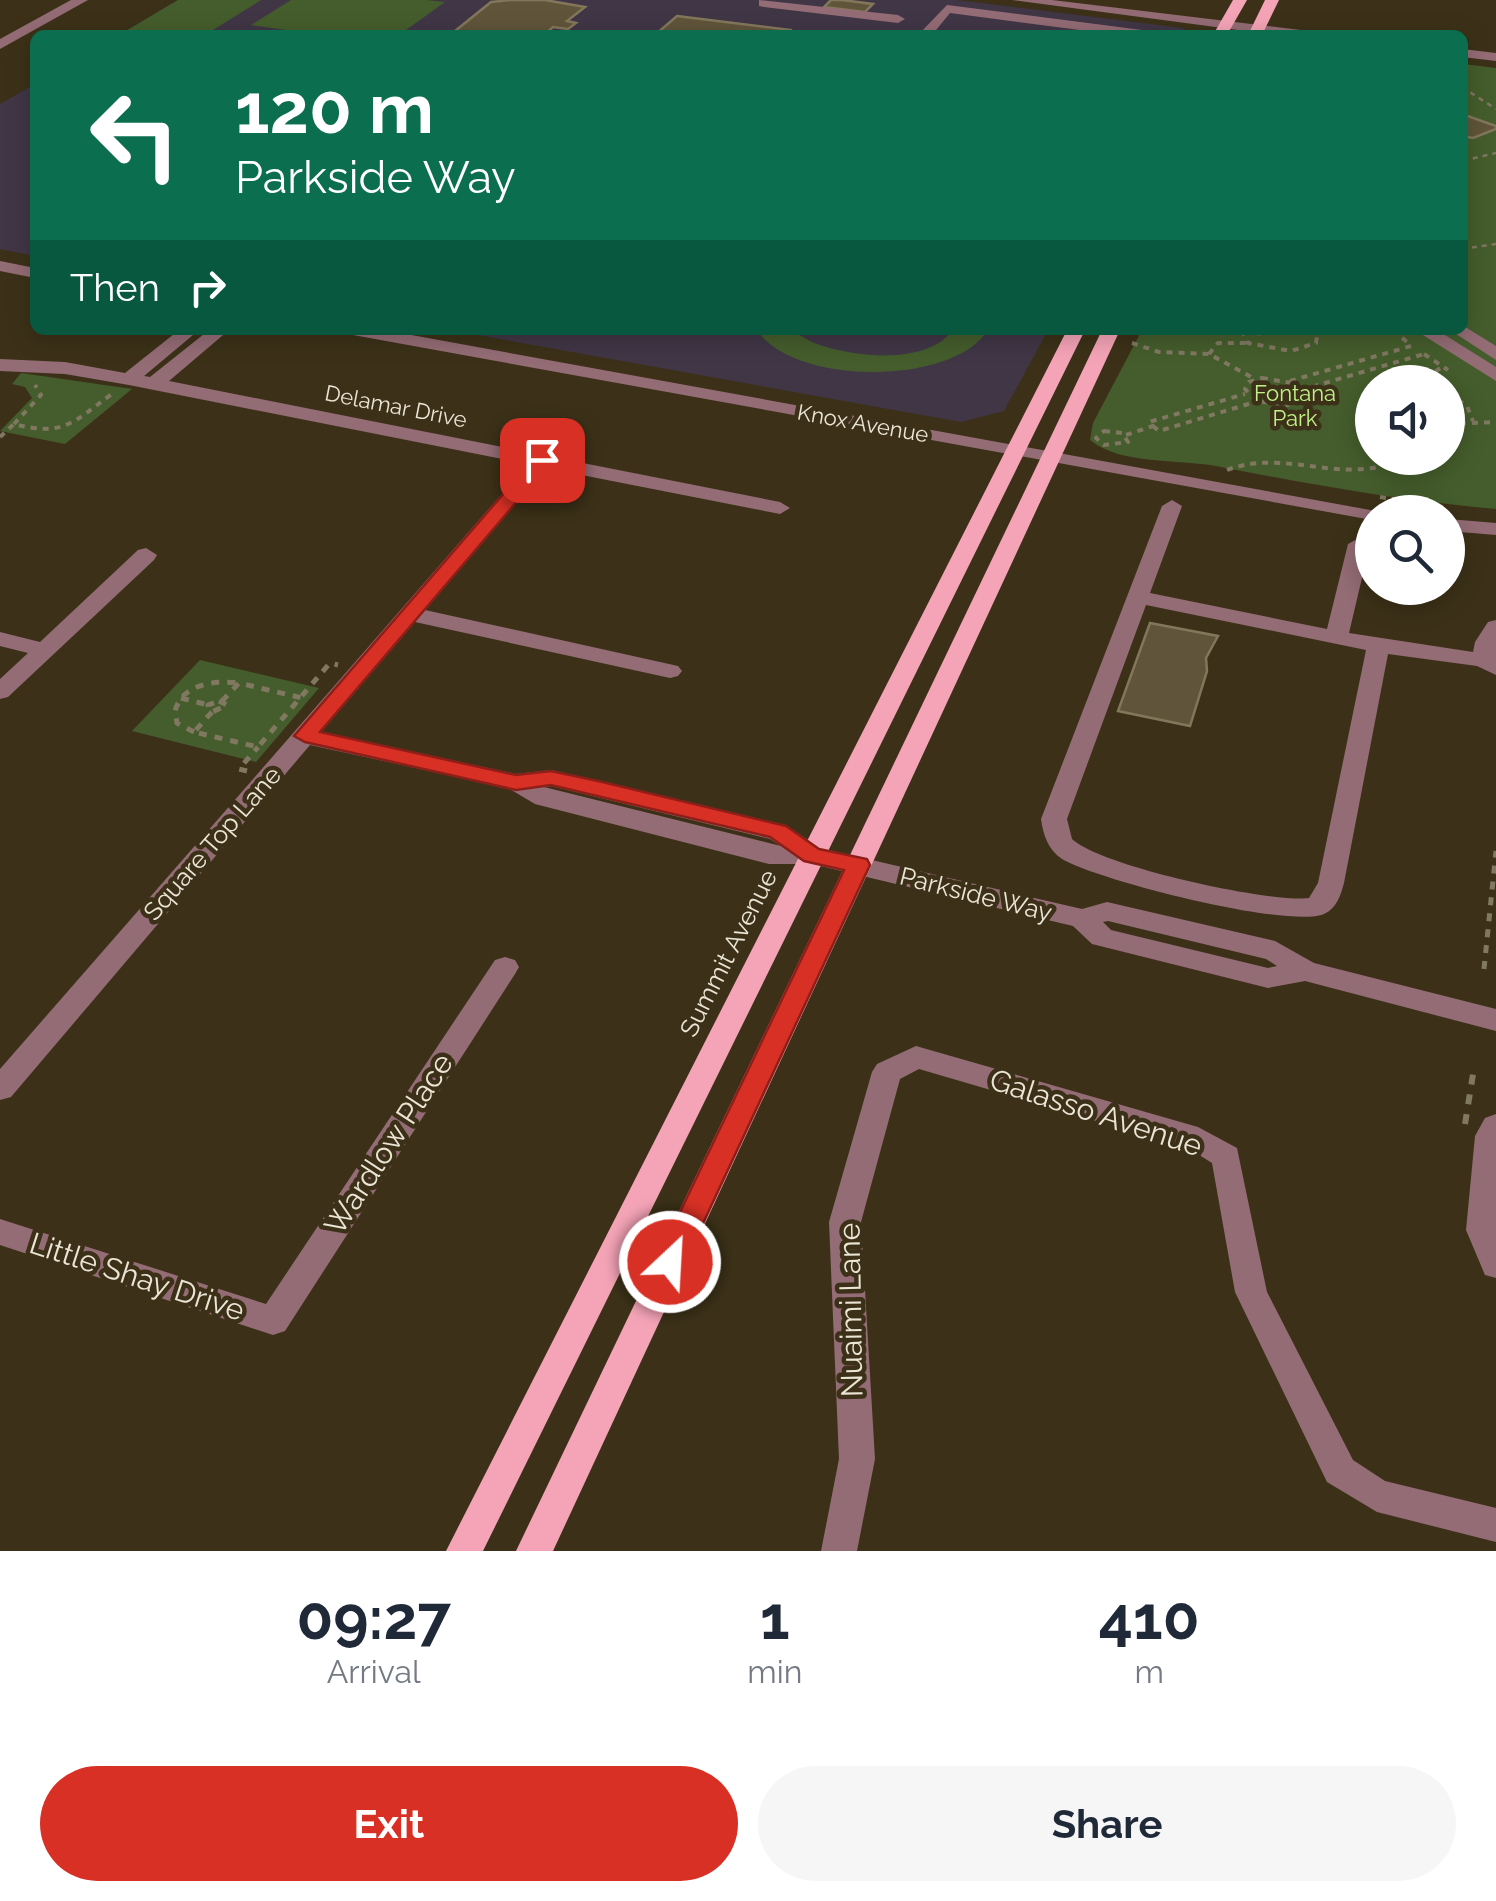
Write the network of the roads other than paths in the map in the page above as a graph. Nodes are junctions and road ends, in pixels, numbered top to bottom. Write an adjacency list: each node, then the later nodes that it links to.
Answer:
1 (82, 0): 13 (street)
2 (767, 0): 7 (street)
3 (872, 0): 7 (street)
4 (1020, 0): 11 (street)
5 (1240, 0): 11 (main road)
6 (1272, 0): 12 (main road)
7 (898, 20): 8 (street)
8 (889, 30)
9 (929, 30): 10 (street)
10 (1111, 30)
11 (1223, 30)
12 (1257, 30)
13 (0, 45)
14 (1468, 54): 15 (street)
15 (1496, 57)
16 (0, 266): 17 (street)
17 (30, 272)
18 (184, 335): 28 (street)
19 (214, 335): 29 (street)
20 (381, 335): 30 (street, Knox Avenue)
21 (1073, 335): 30 (main road, Summit Avenue)
22 (1109, 335): 31 (main road)
23 (1467, 335): 25 (street)
24 (1418, 338): 27 (street)
25 (1496, 354)
26 (0, 365): 28 (street, Delamar Drive)
27 (1496, 374)
28 (129, 379): 29 (street, Delamar Drive)
29 (154, 384): 32 (street, Delamar Drive)
30 (1015, 450): 31 (street, Knox Avenue); 51 (main road, Summit Avenue)
31 (1050, 457): 35 (street, Knox Avenue); 52 (main road)
32 (542, 460): 34 (street, Delamar Drive); 41 (street, Square Top Lane)
33 (1172, 506): 40 (street)
34 (780, 508)
35 (1355, 511)
36 (1465, 526): 37 (street)
37 (1496, 529)
38 (146, 555): 46 (street)
39 (1355, 560): 43 (street)
40 (1138, 597): 43 (street); 45 (street)
41 (410, 614): 48 (street); 50 (street, Square Top Lane)
42 (1496, 627): 47 (street)
43 (1336, 638): 45 (street)
44 (0, 639): 46 (street)
45 (1378, 646): 47 (street)
46 (45, 650): 49 (street)
47 (1490, 664)
48 (670, 671)
49 (0, 692)
50 (305, 736): 51 (street, Parkside Way); 56 (street, Square Top Lane)
51 (812, 855): 52 (street, Parkside Way); 63 (main road, Summit Avenue)
52 (858, 865): 54 (street, Parkside Way); 64 (main road)
53 (505, 968): 61 (street, Wardlow Place)
54 (1496, 1020)
55 (886, 1072): 62 (street, Galasso Avenue); 65 (street, Nuaimi Lane)
56 (0, 1089)
57 (1496, 1126): 58 (street)
58 (1492, 1161): 60 (street)
59 (0, 1232): 61 (street, Little Shay Drive)
60 (1496, 1264)
61 (273, 1321)
62 (1496, 1526)
63 (464, 1551)
64 (534, 1551)
65 (840, 1551)

